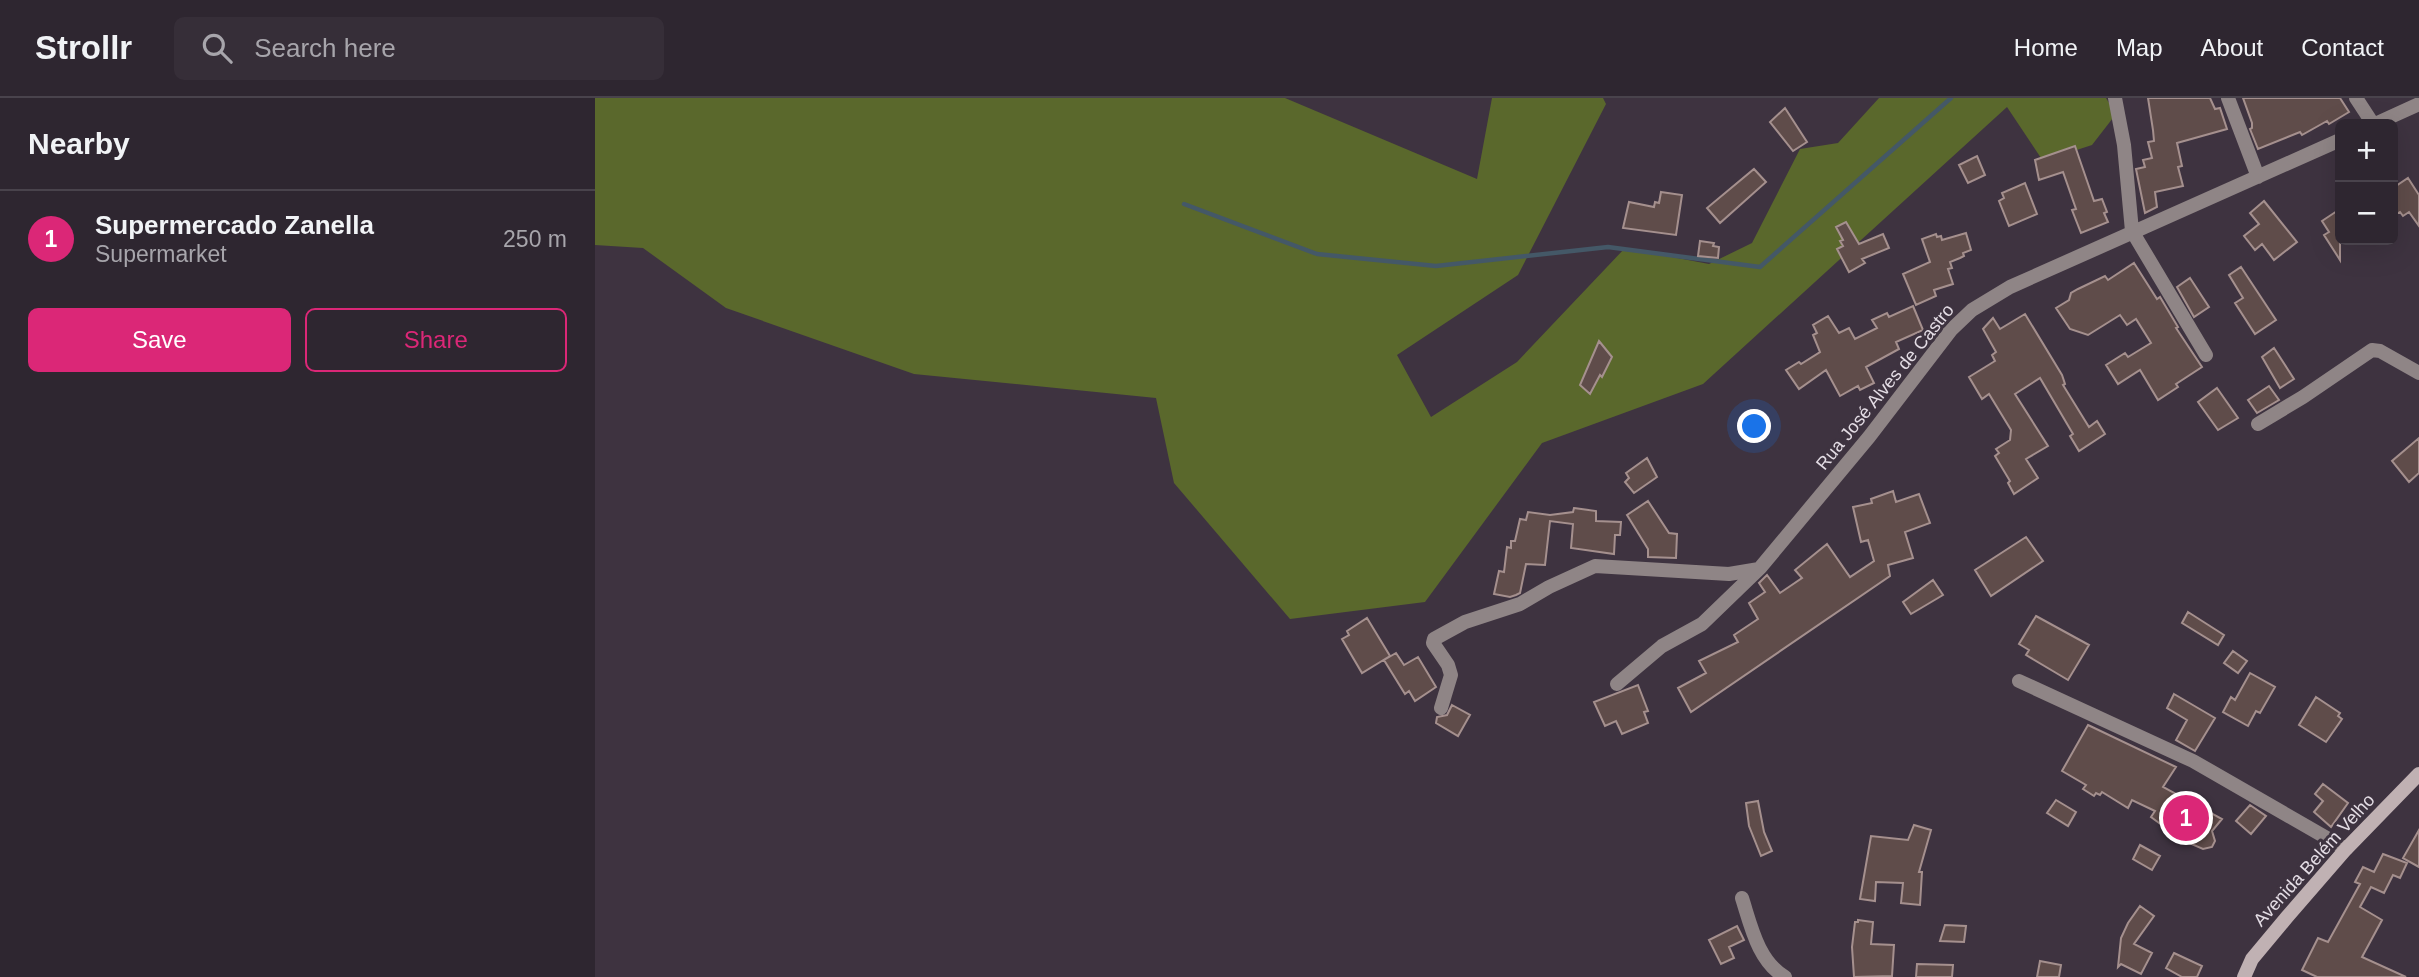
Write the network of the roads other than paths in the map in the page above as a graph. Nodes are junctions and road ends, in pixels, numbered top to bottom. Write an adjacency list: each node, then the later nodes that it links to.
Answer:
1 (2115, 98): 9 (street)
2 (2228, 98): 8 (street)
3 (2356, 98): 5 (street)
4 (2419, 104): 6 (street)
5 (2371, 119)
6 (2385, 119)
7 (2335, 142): 8 (street, Rua José Alves de Castro)
8 (2257, 177): 9 (street, Rua José Alves de Castro)
9 (2132, 231): 10 (street); 13 (street, Rua José Alves de Castro)
10 (2206, 355)
11 (2419, 373): 12 (street)
12 (2258, 424)
13 (1761, 568): 15 (street, Rua José Alves de Castro); 16 (street)
14 (2019, 681): 18 (street)
15 (1617, 684)
16 (1441, 708)
17 (2419, 774): 18 (main road, Avenida Belém Velho)
18 (2346, 849): 21 (main road, Avenida Belém Velho)
19 (1742, 898): 20 (street)
20 (1785, 977)
21 (2244, 977)

